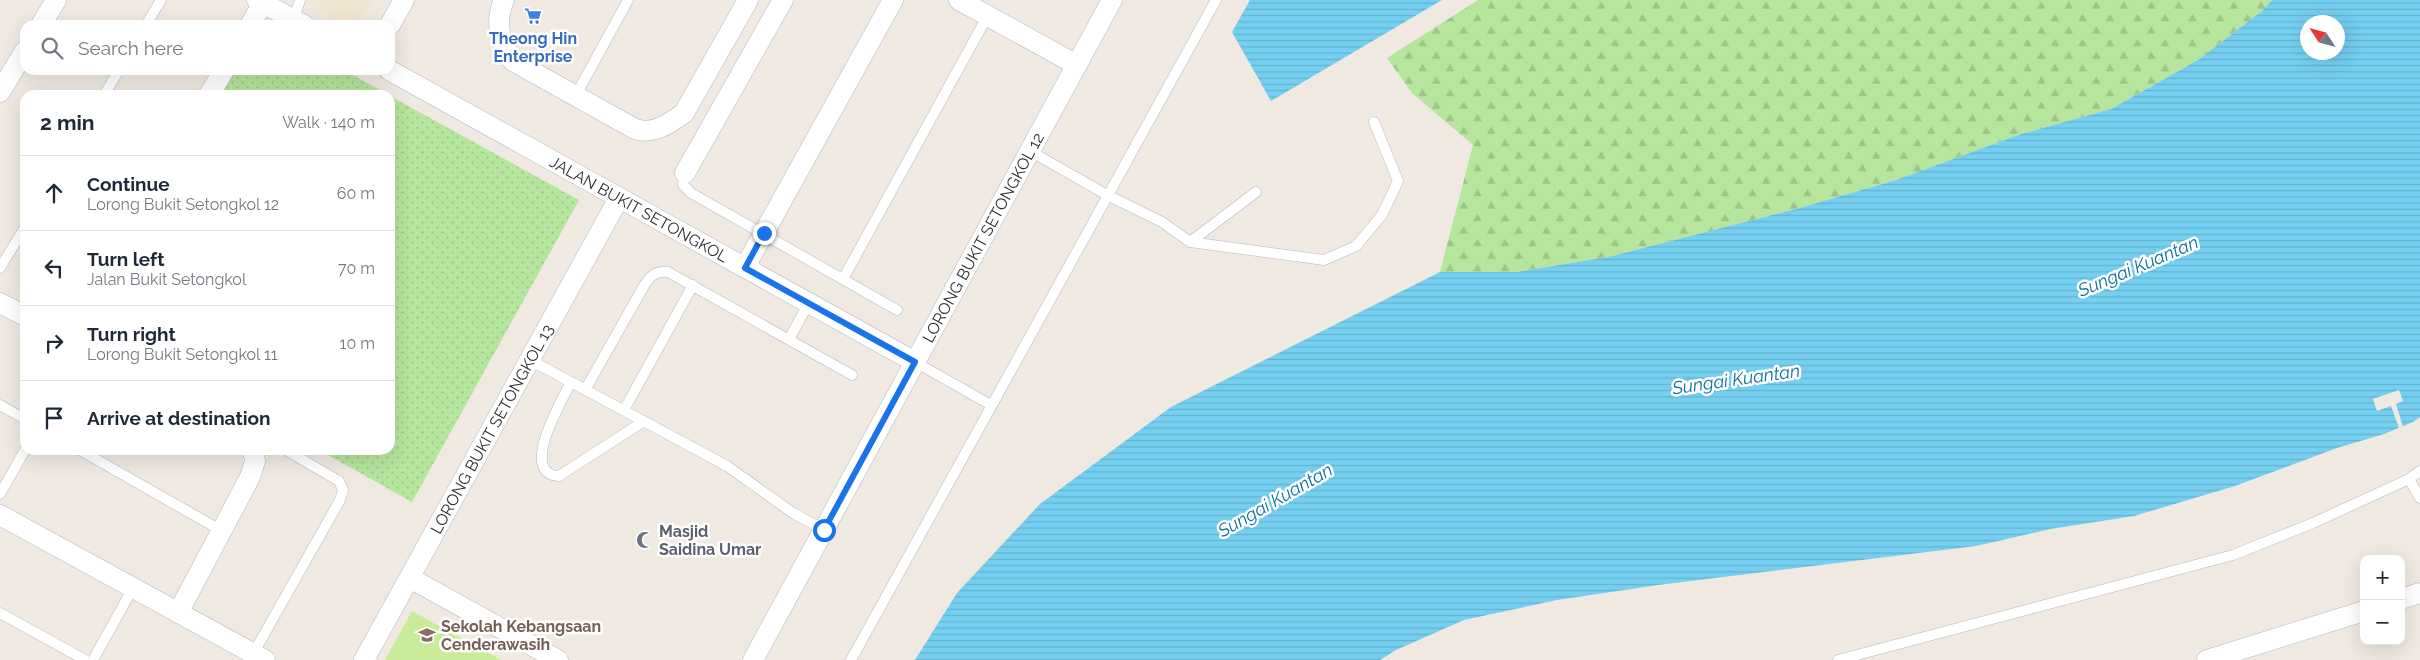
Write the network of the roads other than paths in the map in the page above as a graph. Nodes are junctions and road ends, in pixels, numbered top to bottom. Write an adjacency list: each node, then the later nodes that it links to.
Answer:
1 (56, 0): 15 (street)
2 (161, 0): 16 (lane)
3 (300, 0): 19 (lane)
4 (404, 0): 20 (street)
5 (628, 0): 29 (lane)
6 (748, 0): 29 (street)
7 (783, 0): 32 (street)
8 (894, 0): 36 (street)
9 (959, 0): 14 (street)
10 (1112, 0): 22 (street, LORONG BUKIT SETONGKOL 12)
11 (1216, 0): 34 (lane)
12 (504, 1): 29 (street)
13 (260, 2): 17 (street); 18 (street)
14 (988, 15): 22 (street); 41 (lane)
15 (44, 20)
16 (149, 20)
17 (252, 20)
18 (295, 20)
19 (299, 20)
20 (393, 20)
21 (20, 59): 28 (street)
22 (1077, 65): 31 (street, LORONG BUKIT SETONGKOL 12)
23 (395, 73): 35 (street, JALAN BUKIT SETONGKOL)
24 (116, 75): 26 (lane)
25 (221, 75): 27 (street)
26 (107, 90)
27 (212, 90)
28 (0, 92)
29 (576, 95)
30 (1374, 122): 38 (lane)
31 (1030, 151): 34 (lane); 49 (street, LORONG BUKIT SETONGKOL 12)
32 (685, 174): 36 (lane)
33 (1256, 192): 38 (lane)
34 (1107, 195): 38 (lane); 54 (lane)
35 (619, 198): 40 (street, JALAN BUKIT SETONGKOL); 48 (street, LORONG BUKIT SETONGKOL 13)
36 (764, 233): 40 (street); 41 (lane)
37 (20, 235): 39 (lane)
38 (1190, 242)
39 (0, 268)
40 (745, 268): 44 (street, JALAN BUKIT SETONGKOL)
41 (843, 278): 45 (lane)
42 (693, 285): 47 (lane); 52 (lane); 55 (lane)
43 (0, 303): 46 (street)
44 (810, 303): 47 (lane); 49 (street, JALAN BUKIT SETONGKOL)
45 (897, 310)
46 (20, 313)
47 (790, 339): 50 (lane)
48 (530, 360): 51 (lane); 69 (street, LORONG BUKIT SETONGKOL 13)
49 (915, 362): 54 (lane); 68 (street, LORONG BUKIT SETONGKOL 12)
50 (852, 375)
51 (572, 382): 52 (lane); 57 (lane)
52 (585, 390): 55 (lane)
53 (0, 405): 56 (lane)
54 (991, 405): 82 (lane)
55 (624, 410): 57 (lane)
56 (20, 416)
57 (644, 421): 68 (lane)
58 (22, 455): 64 (lane)
59 (89, 455): 67 (lane)
60 (254, 455): 67 (street)
61 (295, 455): 76 (lane)
62 (2420, 471): 63 (lane)
63 (2409, 479): 65 (lane); 83 (lane)
64 (0, 494)
65 (2420, 498)
66 (0, 515): 70 (street)
67 (222, 530): 75 (street)
68 (824, 530): 81 (street, LORONG BUKIT SETONGKOL 12)
69 (410, 578): 79 (street, LORONG BUKIT SETONGKOL 13); 80 (street)
70 (133, 588): 75 (street); 78 (lane)
71 (2420, 593): 72 (street)
72 (2405, 598)
73 (2360, 612): 84 (street)
74 (0, 613): 77 (lane)
75 (178, 613): 76 (street)
76 (259, 657)
77 (85, 660)
78 (93, 660)
79 (364, 660)
80 (558, 660)
81 (753, 660)
82 (851, 660)
83 (1838, 660)
84 (2207, 660)

